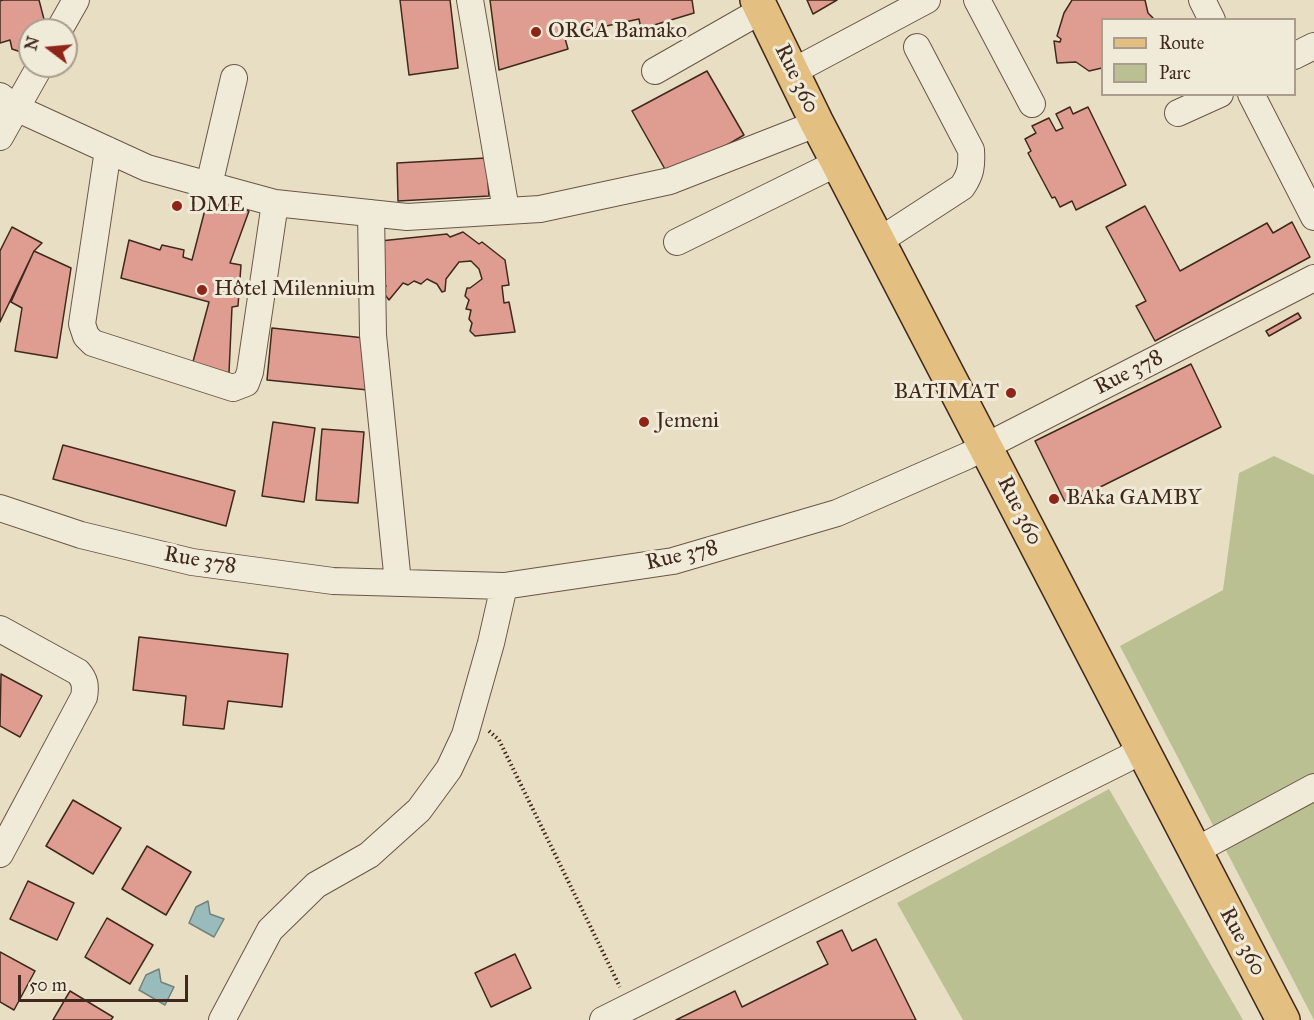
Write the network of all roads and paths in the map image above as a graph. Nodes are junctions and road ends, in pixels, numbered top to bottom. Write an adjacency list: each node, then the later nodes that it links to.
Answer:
1 (76, 0): 7 (street)
2 (470, 0): 27 (street)
3 (977, 0): 19 (street)
4 (1202, 0): 8 (street)
5 (923, 1): 13 (street)
6 (748, 6): 12 (street); 13 (main road, Rue 360); 21 (main road)
7 (66, 18)
8 (1211, 18)
9 (1314, 45): 11 (street)
10 (917, 47): 30 (street)
11 (1296, 55)
12 (655, 71)
13 (792, 72): 30 (main road, Rue 360)
14 (29, 78): 18 (street)
15 (234, 78): 25 (street)
16 (1216, 96): 20 (street)
17 (1252, 96): 29 (street)
18 (8, 102): 22 (street); 23 (street)
19 (1032, 104)
20 (1178, 113)
21 (803, 129): 24 (main road); 27 (street)
22 (0, 137)
23 (108, 150): 25 (street); 26 (street)
24 (823, 170): 31 (street); 33 (main road)
25 (209, 185): 26 (street)
26 (275, 203): 28 (street)
27 (506, 210): 28 (street)
28 (371, 213): 35 (street)
29 (1314, 217)
30 (879, 241): 33 (main road, Rue 360)
31 (677, 242)
32 (1314, 278): 33 (street, Rue 378)
33 (976, 451): 36 (street, Rue 378); 39 (main road, Rue 360)
34 (0, 508): 35 (street, Rue 378)
35 (398, 583): 36 (street, Rue 378)
36 (504, 586): 38 (street)
37 (0, 629): 42 (street)
38 (469, 721): 43 (path); 44 (street)
39 (1134, 754): 41 (main road, Rue 360); 43 (street); 46 (main road)
40 (1314, 788): 41 (street)
41 (1195, 851): 47 (main road, Rue 360)
42 (0, 854)
43 (630, 1006): 45 (street)
44 (222, 1020)
45 (603, 1020)
46 (1261, 1020)
47 (1283, 1020)

